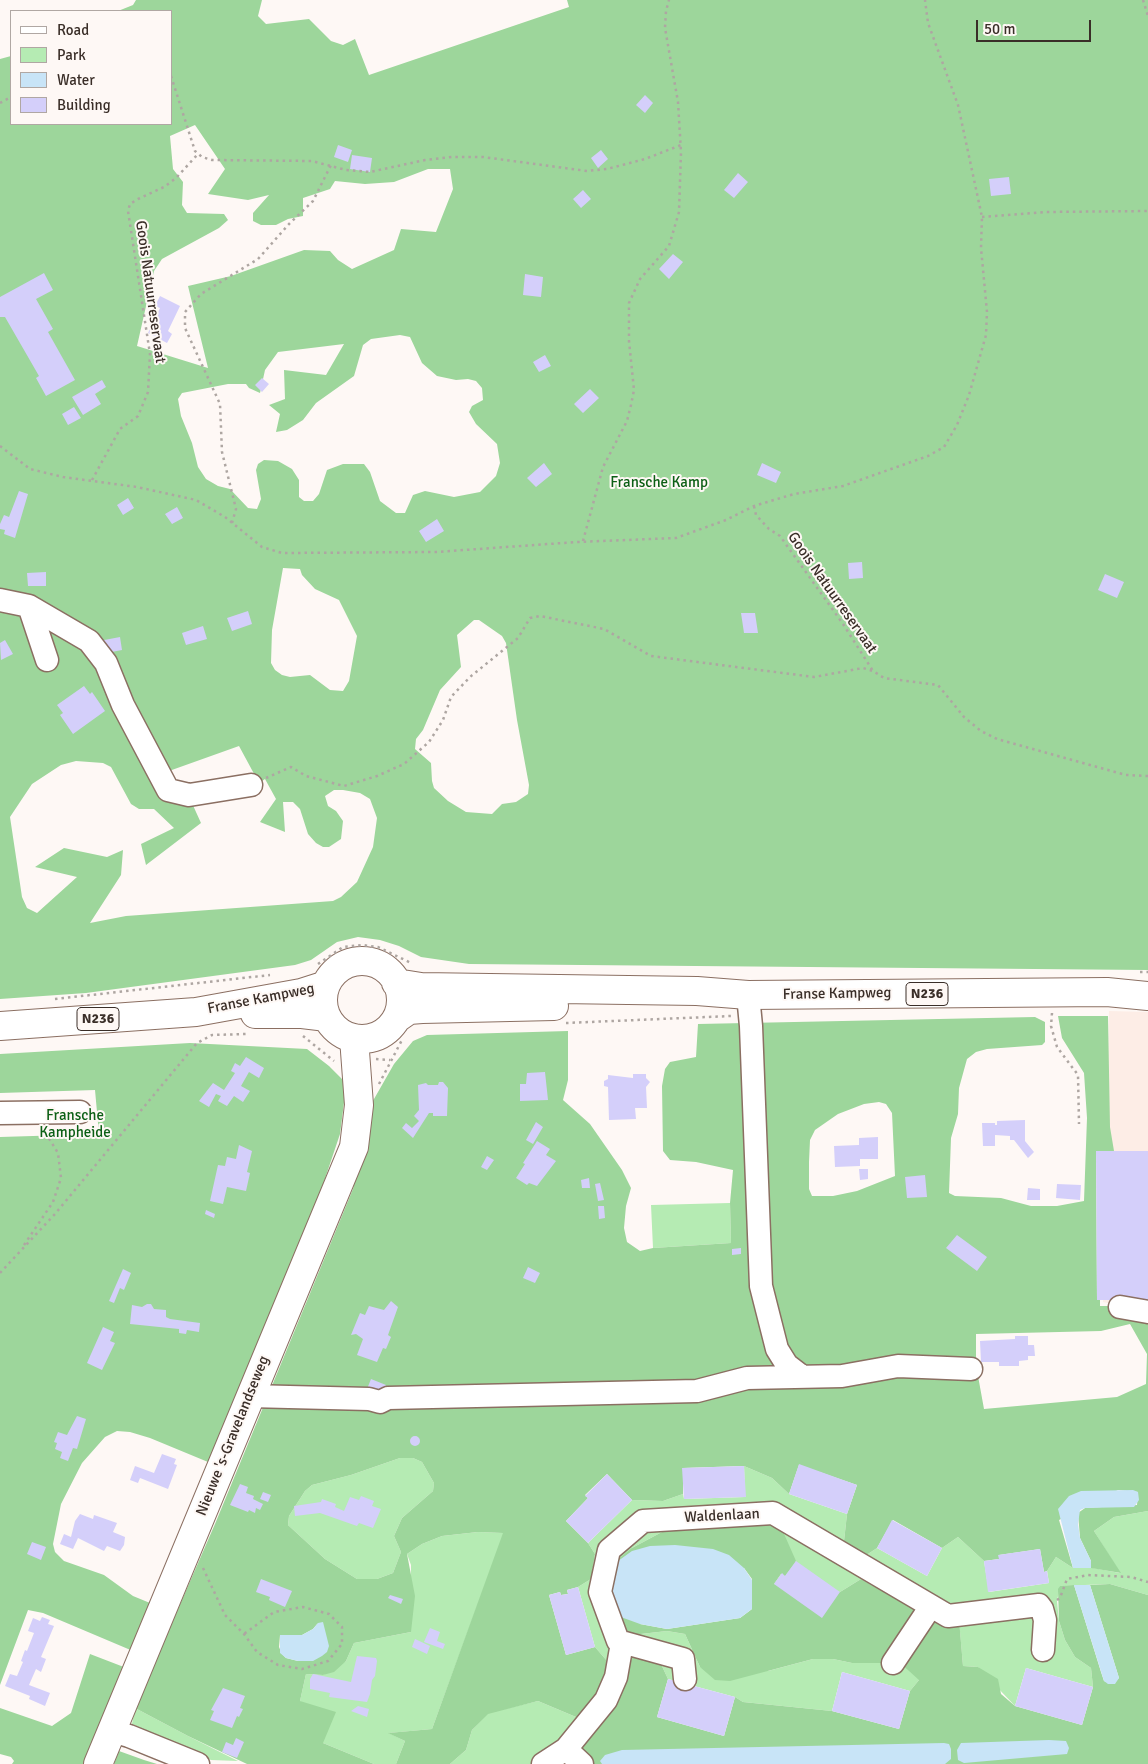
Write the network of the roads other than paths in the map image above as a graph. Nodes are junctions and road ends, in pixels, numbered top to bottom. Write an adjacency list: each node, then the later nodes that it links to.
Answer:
1 (0, 600): 2 (street)
2 (29, 606): 3 (street); 4 (street)
3 (47, 660)
4 (251, 785)
5 (396, 983): 6 (main road); 9 (main road, Franse Kampweg / N236); 14 (main road)
6 (326, 985): 11 (main road, Franse Kampweg / N236); 12 (main road)
7 (1148, 986): 8 (main road, Franse Kampweg / N236)
8 (1107, 992): 9 (main road, Franse Kampweg / N236); 10 (main road, Franse Kampweg / N236)
9 (748, 995): 14 (main road, Franse Kampweg / N236); 20 (street)
10 (1148, 996)
11 (196, 1012): 12 (main road, Franse Kampweg / N236); 13 (main road, Franse Kampweg / N236)
12 (327, 1017): 14 (main road)
13 (0, 1026)
14 (383, 1031): 21 (main road, Nieuwe 's-Gravelandseweg)
15 (80, 1112): 16 (street)
16 (11, 1113)
17 (1120, 1307): 18 (street)
18 (1148, 1312)
19 (971, 1369): 20 (street)
20 (800, 1376): 21 (street)
21 (249, 1396): 27 (main road, Nieuwe 's-Gravelandseweg)
22 (940, 1611): 23 (street, Waldenlaan); 24 (street); 25 (street)
23 (622, 1643): 26 (street); 28 (street)
24 (1043, 1650)
25 (892, 1663)
26 (685, 1679)
27 (112, 1731): 29 (main road, Nieuwe 's-Gravelandseweg); 30 (street)
28 (566, 1749): 31 (street); 32 (street)
29 (98, 1764)
30 (198, 1764)
31 (543, 1764)
32 (582, 1764)

